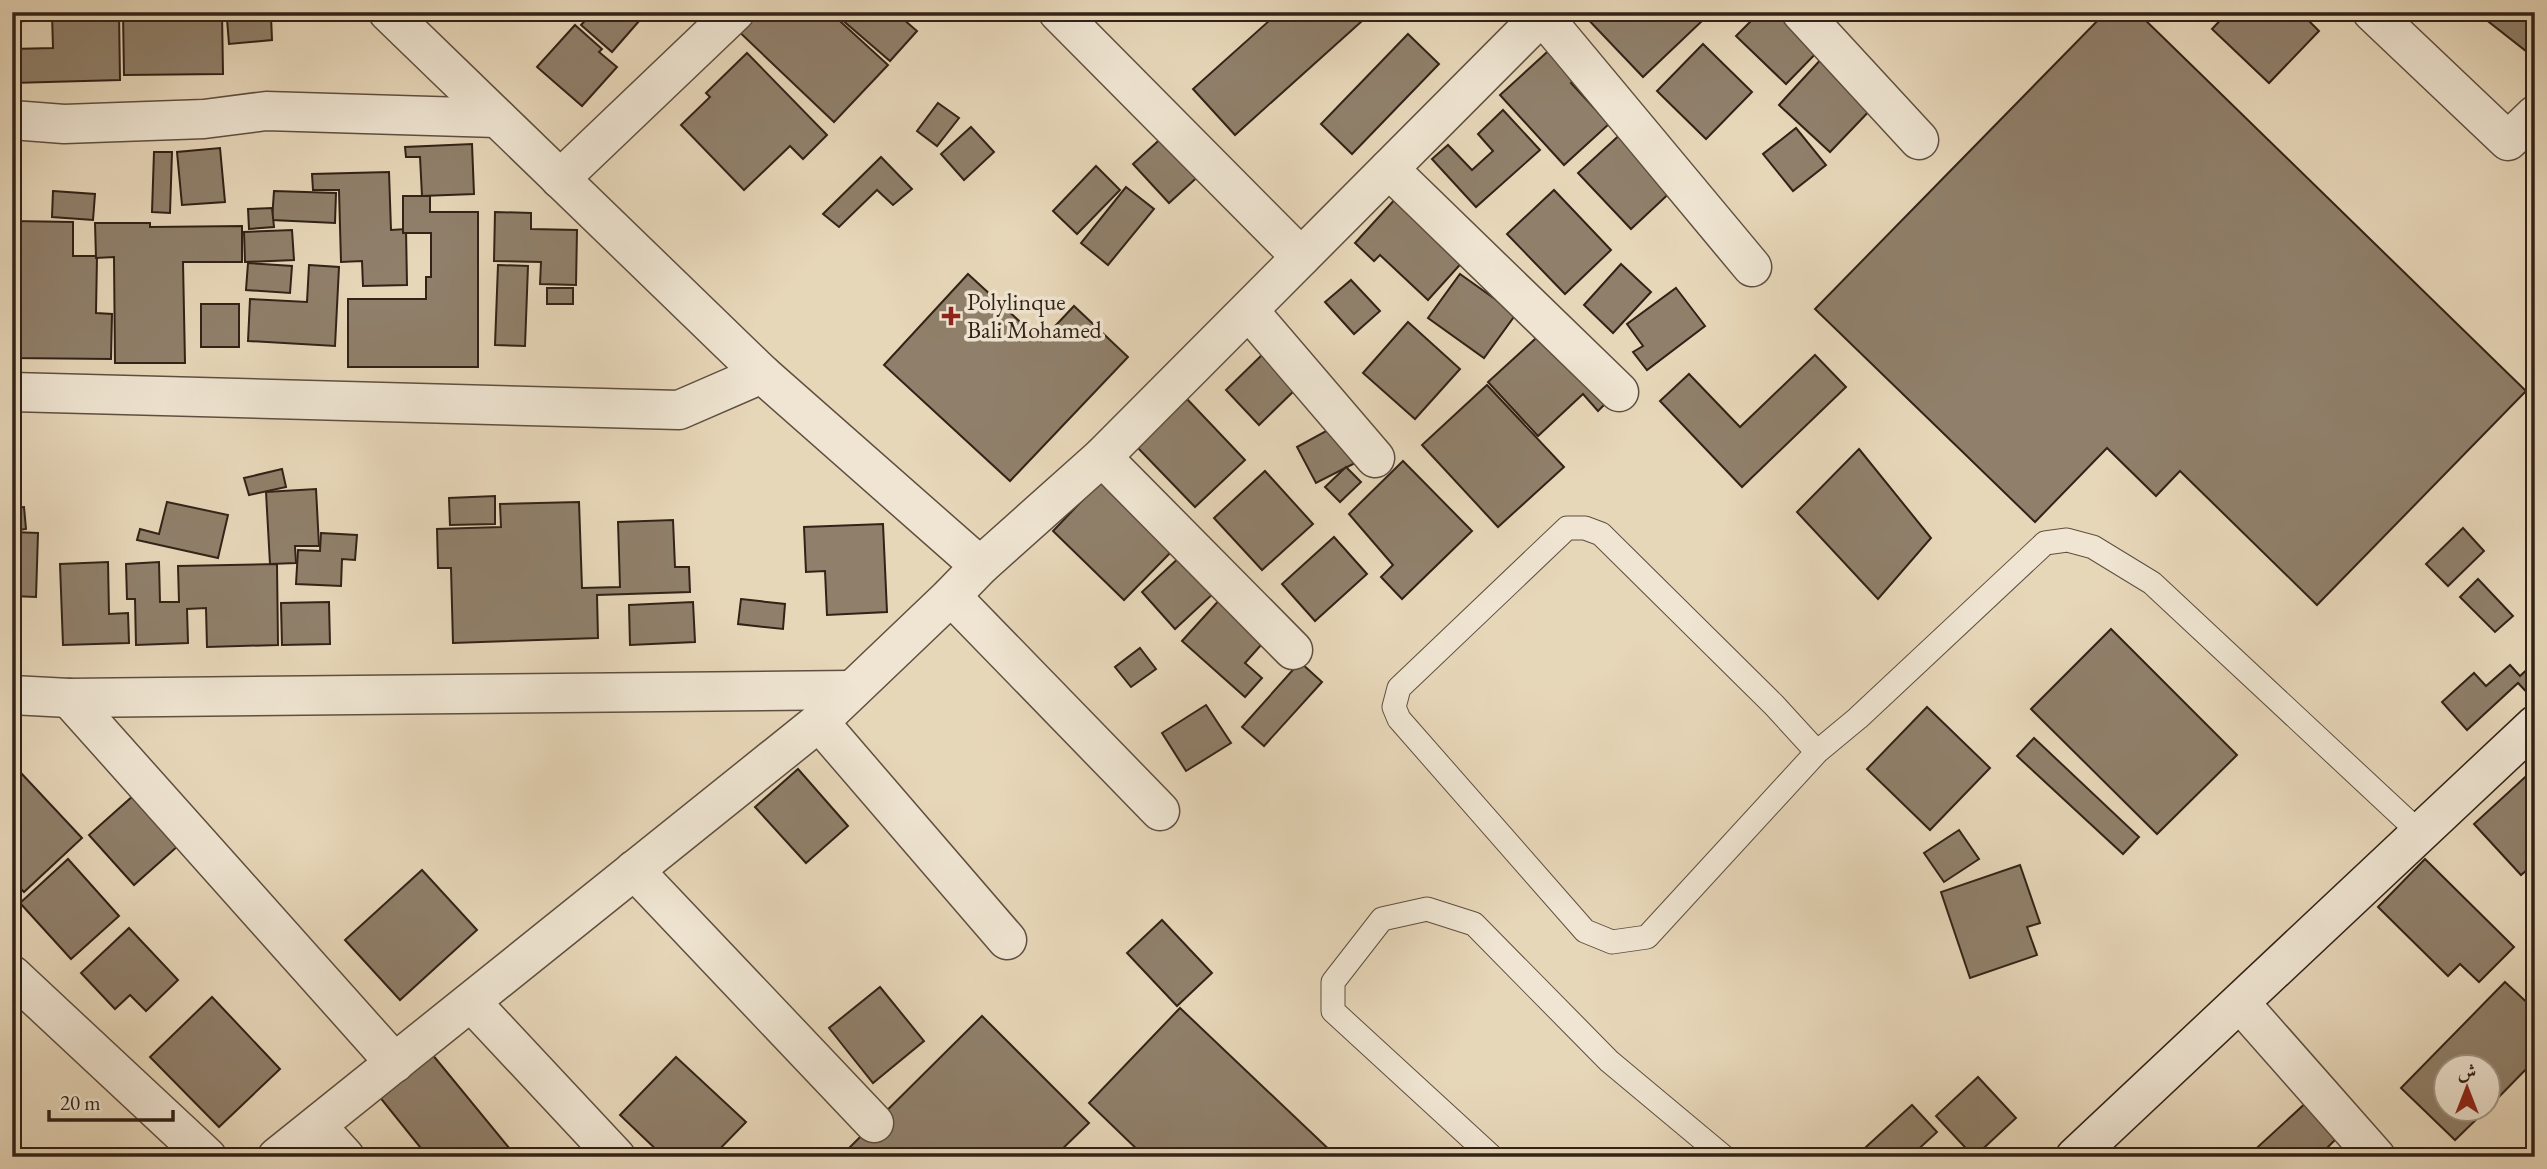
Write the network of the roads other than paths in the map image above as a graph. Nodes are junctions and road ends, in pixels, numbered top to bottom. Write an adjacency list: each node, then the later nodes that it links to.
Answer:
1 (388, 12): 8 (street)
2 (735, 12): 12 (street)
3 (1058, 12): 13 (street)
4 (1801, 12): 10 (street)
5 (2372, 12): 7 (street)
6 (1543, 14): 11 (street); 14 (street)
7 (2535, 115)
8 (497, 118): 9 (street); 12 (street)
9 (12, 120)
10 (1919, 140)
11 (1390, 169): 13 (street); 18 (street)
12 (560, 178): 16 (street)
13 (1301, 257): 15 (street)
14 (1752, 267)
15 (1249, 311): 19 (street); 20 (street)
16 (762, 374): 17 (street); 21 (street)
17 (12, 392)
18 (1619, 392)
19 (1102, 457): 21 (street); 23 (street)
20 (1375, 458)
21 (979, 566): 22 (street)
22 (951, 596): 24 (street); 30 (street)
23 (1293, 650)
24 (852, 690): 26 (street); 27 (street)
25 (12, 695): 26 (street)
26 (69, 698): 37 (street)
27 (819, 722): 32 (street); 33 (street)
28 (2535, 725): 31 (street)
29 (1817, 752): 29 (lane); 31 (lane)
30 (1160, 811)
31 (2420, 833): 36 (street)
32 (634, 870): 35 (street); 38 (street)
33 (1007, 940)
34 (12, 975): 40 (street)
35 (471, 1002): 37 (street); 43 (street)
36 (2240, 1003): 46 (street); 47 (street)
37 (395, 1063): 39 (street)
38 (874, 1123)
39 (317, 1126): 41 (street); 42 (street)
40 (207, 1157)
41 (277, 1157)
42 (345, 1157)
43 (615, 1157)
44 (1492, 1157): 45 (lane)
45 (1724, 1157)
46 (2076, 1157)
47 (2376, 1157)

